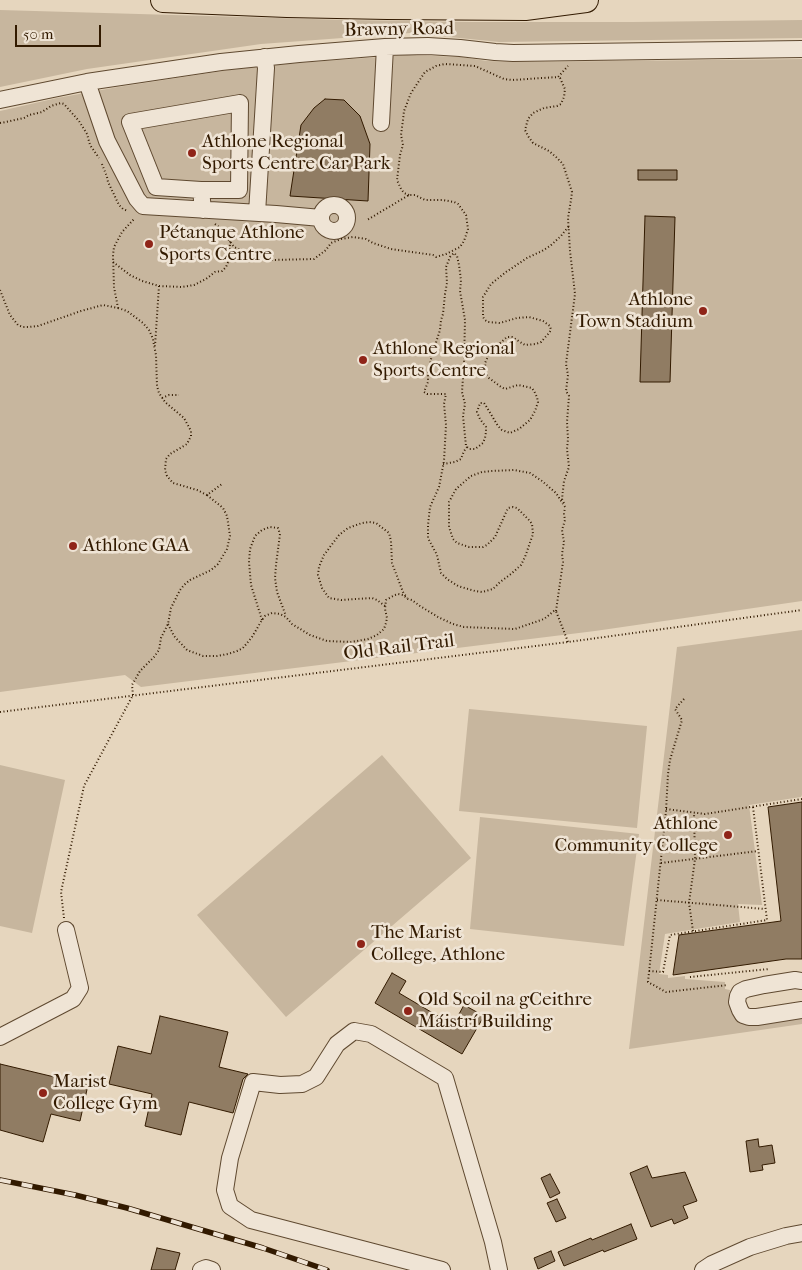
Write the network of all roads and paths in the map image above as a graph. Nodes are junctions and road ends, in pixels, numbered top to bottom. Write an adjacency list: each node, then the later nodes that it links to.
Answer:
1 (163, 0): 2 (highway)
2 (586, 0)
3 (385, 47): 5 (street, Brawny Road); 6 (street, Brawny Road); 12 (street)
4 (802, 49): 5 (street, Brawny Road)
5 (579, 52): 7 (path)
6 (264, 57): 8 (street, Brawny Road); 14 (street)
7 (558, 76): 16 (path); 22 (path)
8 (86, 82): 9 (street, Brawny Road); 17 (street)
9 (0, 100)
10 (51, 106): 11 (path)
11 (0, 123)
12 (381, 123)
13 (240, 151): 14 (street); 15 (street); 15 (street)
14 (261, 153): 19 (street)
15 (201, 190): 17 (street)
16 (409, 195)
17 (203, 210): 18 (street)
18 (231, 211): 19 (street); 24 (path)
19 (257, 213): 21 (street)
20 (140, 214): 23 (path)
21 (321, 218)
22 (569, 226): 30 (path); 34 (path)
23 (113, 262): 24 (path); 26 (path)
24 (159, 286): 27 (path)
25 (0, 290): 26 (path)
26 (118, 308): 27 (path)
27 (155, 351): 29 (path)
28 (178, 395): 29 (path)
29 (162, 398): 33 (path)
30 (467, 447): 31 (path); 31 (path)
31 (443, 464): 34 (path)
32 (222, 484): 33 (path)
33 (207, 495): 41 (path)
34 (565, 507): 38 (path)
35 (408, 599): 36 (path); 36 (path); 38 (path)
36 (385, 606): 39 (path)
37 (802, 610): 42 (path, Old Rail Trail)
38 (556, 611): 42 (path)
39 (286, 617): 40 (path); 40 (path)
40 (262, 620): 41 (path)
41 (168, 624): 43 (path)
42 (568, 642): 43 (path, Old Rail Trail)
43 (133, 696): 45 (path, Old Rail Trail); 56 (path)
44 (684, 699): 48 (path)
45 (0, 712)
46 (802, 799): 47 (path)
47 (753, 807): 49 (path); 50 (path)
48 (666, 810): 49 (path); 52 (path)
49 (694, 813): 51 (path)
50 (758, 851): 51 (path); 55 (path)
51 (695, 859): 52 (path); 54 (path)
52 (661, 863): 53 (path)
53 (657, 900): 54 (path); 59 (path)
54 (689, 903): 55 (path); 57 (path)
55 (765, 909): 57 (path)
56 (66, 930): 64 (street)
57 (692, 931): 59 (path)
58 (774, 968): 60 (path)
59 (649, 972): 62 (path)
60 (690, 978)
61 (802, 981): 63 (street)
62 (728, 985)
63 (802, 1010)
64 (0, 1037)
65 (802, 1233): 70 (street)
66 (201, 1270): 67 (street)
67 (212, 1270)
68 (442, 1270): 69 (street)
69 (499, 1270)
70 (703, 1270)

